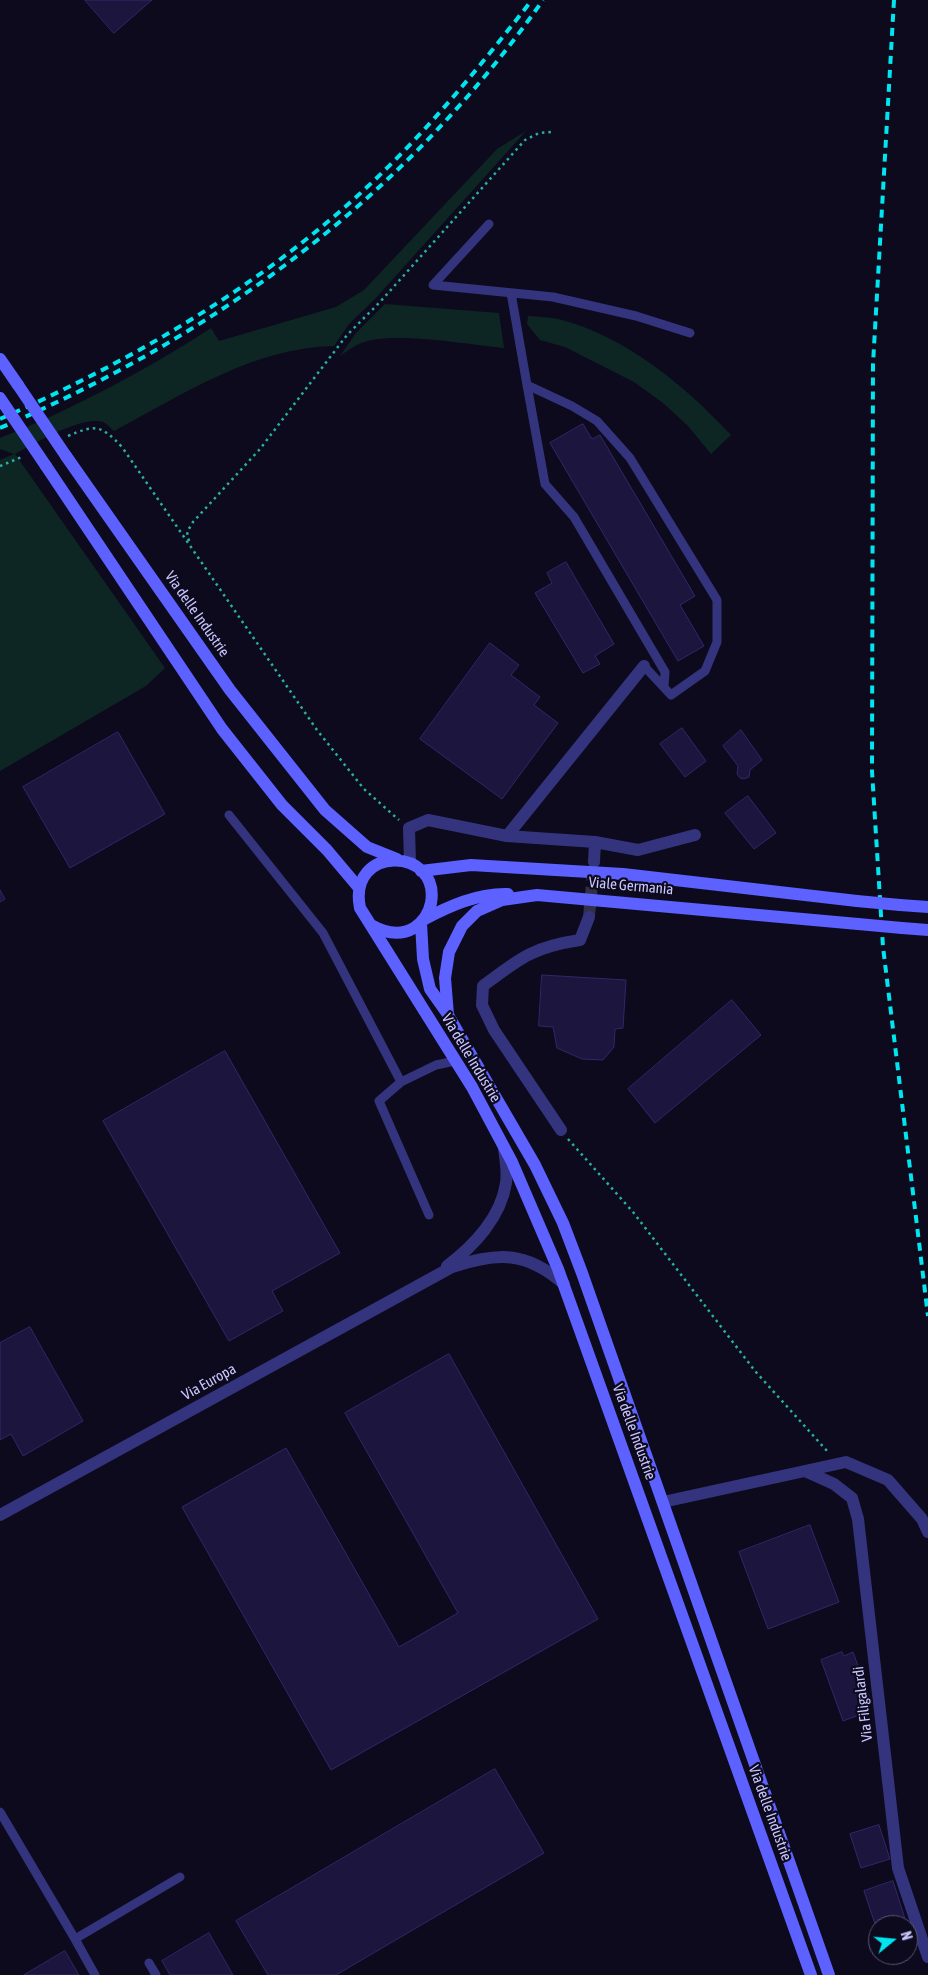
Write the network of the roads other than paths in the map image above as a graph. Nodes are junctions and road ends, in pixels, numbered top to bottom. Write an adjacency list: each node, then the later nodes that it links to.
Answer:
1 (489, 224): 2 (lane)
2 (512, 293): 3 (lane); 5 (lane)
3 (690, 333)
4 (0, 359): 13 (street, Via delle Industrie, bridge)
5 (527, 385): 8 (lane); 8 (lane)
6 (0, 398): 17 (street, bridge)
7 (644, 666): 8 (lane); 11 (street)
8 (664, 687)
9 (229, 815): 27 (lane)
10 (695, 835): 12 (street)
11 (507, 836): 12 (street); 15 (street)
12 (595, 842): 14 (street)
13 (396, 859): 15 (street); 17 (street)
14 (594, 862)
15 (410, 863): 16 (street)
16 (421, 871): 19 (street, Viale Germania, bridge); 21 (street)
17 (359, 888): 22 (street)
18 (537, 895): 21 (street); 23 (street, Viale Germania, bridge); 24 (street, Viale Germania)
19 (928, 907)
20 (589, 918): 28 (street)
21 (422, 921): 22 (street); 24 (street)
22 (371, 925): 26 (street, Via delle Industrie)
23 (928, 930)
24 (448, 1015): 25 (street, Viale Germania)
25 (465, 1042): 34 (street, Via delle Industrie)
26 (455, 1061): 27 (lane); 29 (street, Via delle Industrie)
27 (402, 1082): 30 (lane)
28 (561, 1130)
29 (504, 1148): 31 (street, Via Europa); 32 (street, Via delle Industrie)
30 (429, 1215)
31 (433, 1277): 32 (street, Via Europa); 35 (street, Via Europa)
32 (564, 1284): 44 (street, Via delle Industrie)
33 (805, 1472): 34 (street); 36 (street); 40 (street, Via Filigalardi)
34 (663, 1502): 45 (street, Via delle Industrie)
35 (0, 1515)
36 (928, 1532)
37 (0, 1812): 39 (lane)
38 (180, 1878): 39 (lane)
39 (75, 1939): 42 (lane)
40 (928, 1957)
41 (149, 1963): 43 (lane)
42 (95, 1975)
43 (156, 1975)
44 (811, 1975)
45 (829, 1975)

